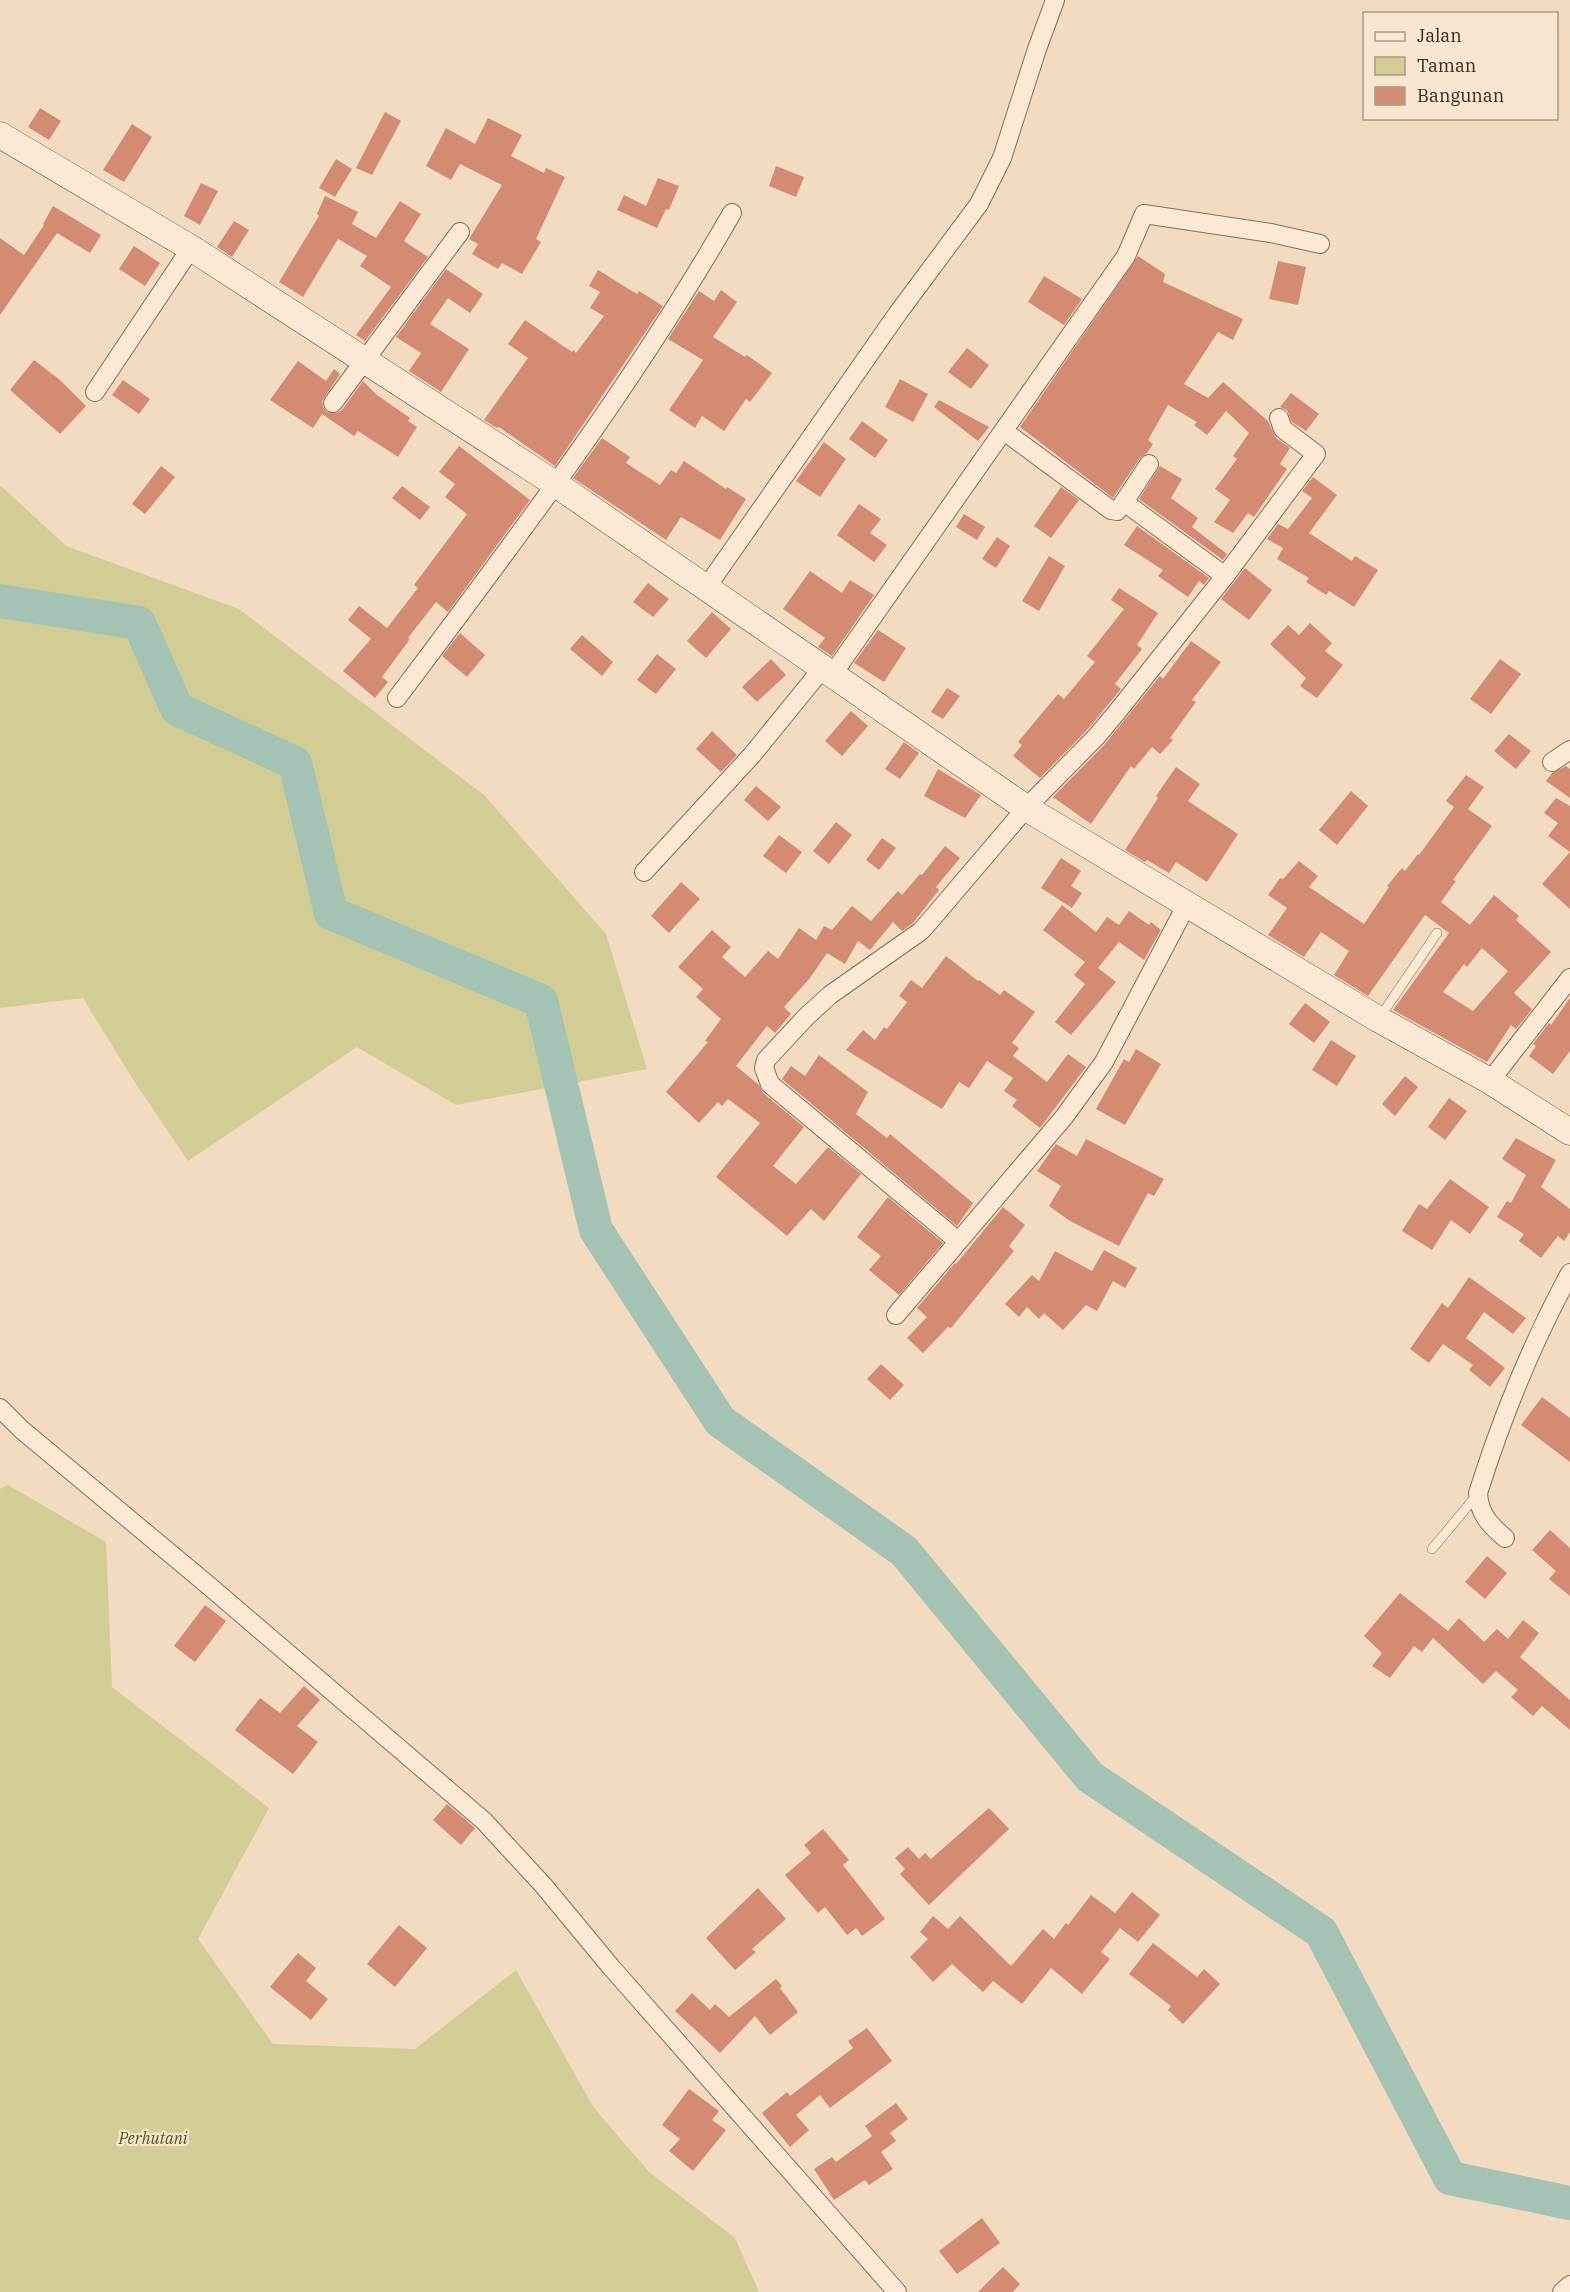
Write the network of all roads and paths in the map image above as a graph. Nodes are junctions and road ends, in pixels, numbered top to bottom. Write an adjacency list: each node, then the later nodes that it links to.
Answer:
1 (1055, 0): 16 (street)
2 (0, 135): 6 (street)
3 (732, 213): 13 (street)
4 (460, 232): 7 (street)
5 (1320, 244): 11 (street)
6 (191, 248): 7 (street); 8 (street)
7 (364, 360): 9 (street); 13 (street)
8 (95, 392)
9 (333, 403)
10 (1279, 418): 15 (street)
11 (1004, 430): 14 (street); 17 (street)
12 (1149, 464): 14 (street)
13 (557, 485): 16 (street); 18 (street)
14 (1124, 502): 15 (street)
15 (1225, 576): 21 (street)
16 (706, 588): 17 (street)
17 (827, 672): 21 (street); 22 (street)
18 (397, 698)
19 (1570, 750): 20 (street)
20 (1552, 762)
21 (1026, 808): 23 (street); 29 (street)
22 (644, 872)
23 (1187, 904): 26 (street); 29 (street)
24 (1437, 933): 26 (lane)
25 (1570, 978): 27 (street)
26 (1378, 1019): 27 (street)
27 (1490, 1081): 28 (street)
28 (1570, 1132)
29 (958, 1241): 31 (street)
30 (1570, 1273): 33 (street)
31 (896, 1315)
32 (0, 1408): 37 (street)
33 (1478, 1493): 34 (street); 35 (lane)
34 (1505, 1538)
35 (1432, 1549)
36 (1570, 2285): 38 (street)
37 (897, 2292)
38 (1562, 2292)

